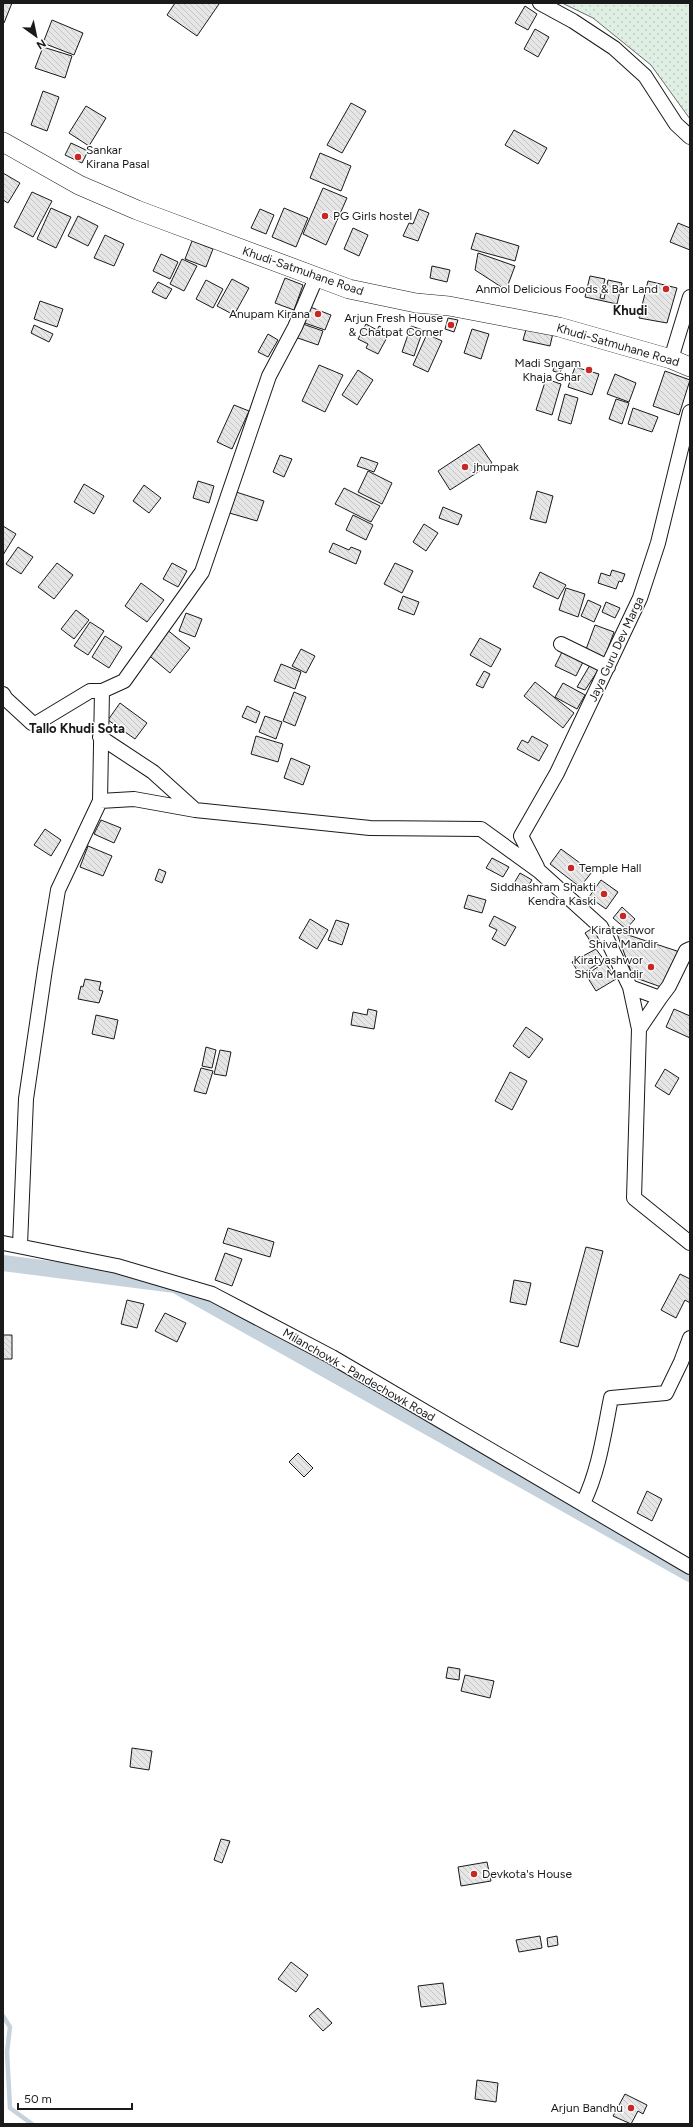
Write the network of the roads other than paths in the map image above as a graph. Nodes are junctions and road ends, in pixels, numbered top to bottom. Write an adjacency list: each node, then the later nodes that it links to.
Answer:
1 (540, 3): 2 (street)
2 (690, 136)
3 (3, 142): 4 (main road, Khudi-Satmuhane Road)
4 (316, 278): 6 (main road, Khudi-Satmuhane Road); 11 (street)
5 (690, 297): 6 (street)
6 (672, 359): 7 (main road, Khudi-Satmuhane Road)
7 (690, 367)
8 (690, 412): 10 (street, Jaya Guru Dev Marga)
9 (561, 644): 10 (street)
10 (608, 667): 16 (street, Jaya Guru Dev Marga)
11 (102, 691): 12 (street); 13 (street)
12 (3, 694)
13 (100, 737): 14 (street); 15 (street)
14 (100, 801): 15 (street); 25 (street)
15 (195, 810): 17 (street)
16 (521, 836): 17 (street); 18 (street)
17 (494, 838): 18 (street)
18 (539, 871): 20 (street)
19 (690, 949): 21 (street)
20 (630, 987): 21 (street); 22 (street)
21 (660, 998): 22 (street)
22 (639, 1029): 24 (street)
23 (3, 1243): 25 (street, Milanchowk - Pandechowk Road)
24 (690, 1243)
25 (20, 1245): 27 (street, Milanchowk - Pandechowk Road)
26 (690, 1338): 27 (street)
27 (583, 1503): 28 (street, Milanchowk - Pandechowk Road)
28 (690, 1567)

